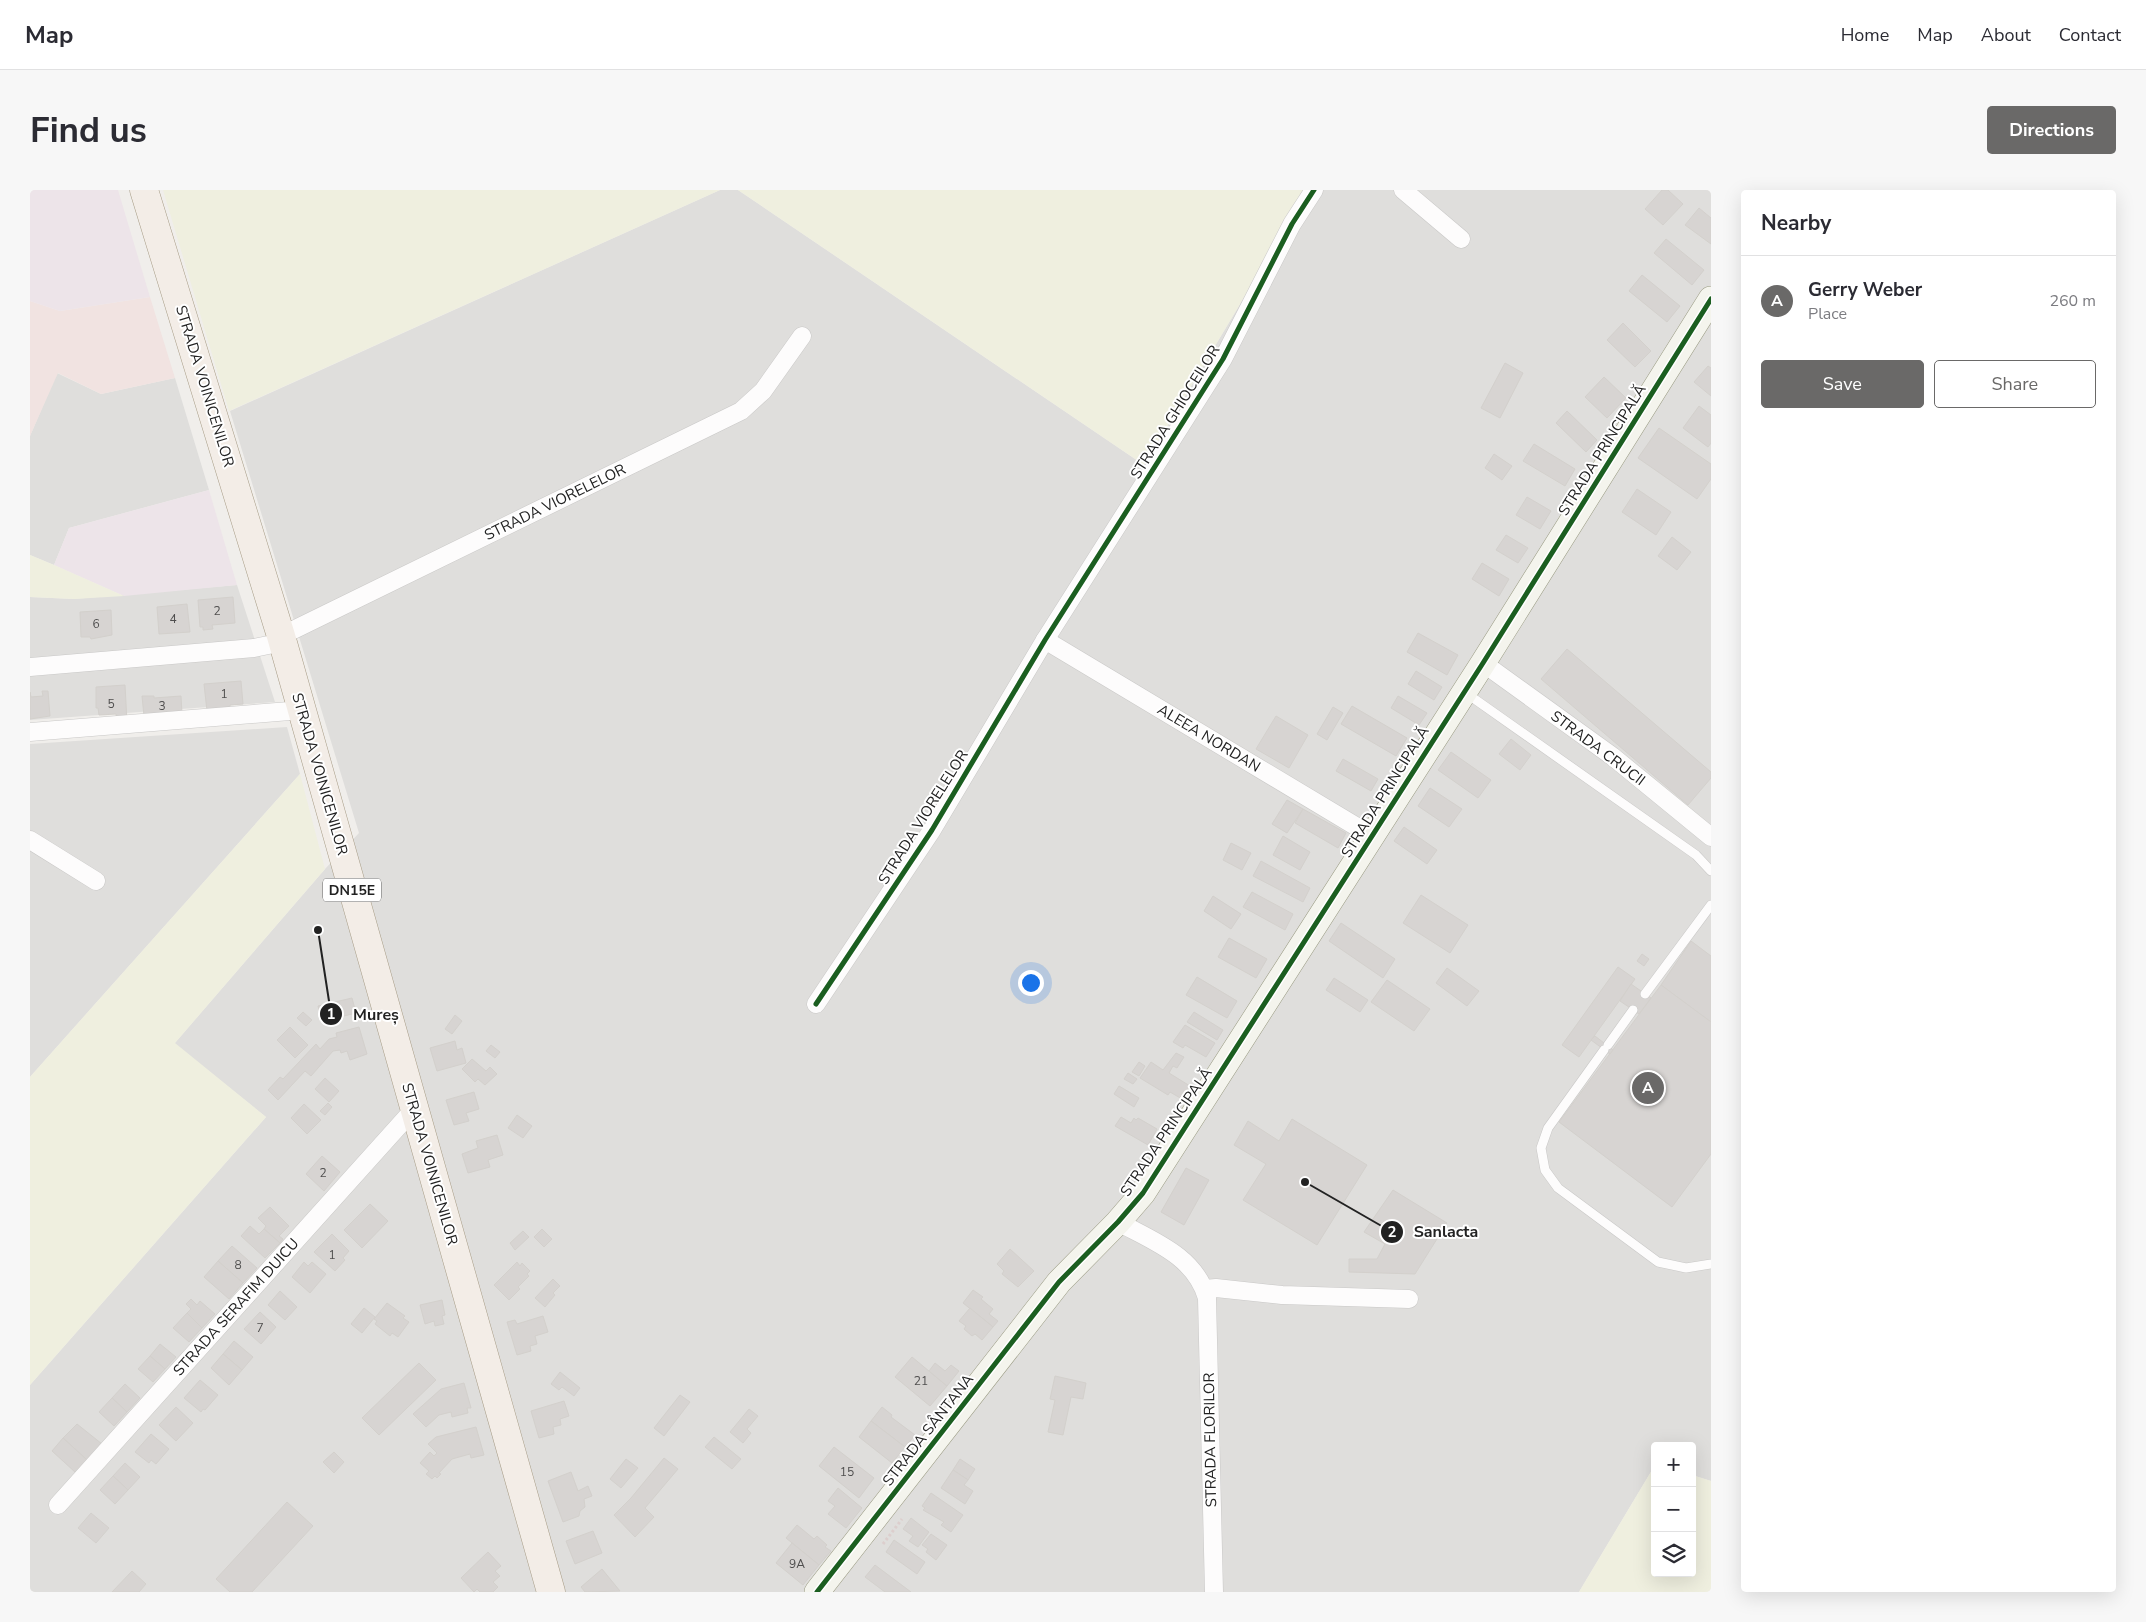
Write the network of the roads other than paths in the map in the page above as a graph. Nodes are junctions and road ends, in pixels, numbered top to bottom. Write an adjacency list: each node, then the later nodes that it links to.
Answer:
1 (144, 190): 7 (main road, STRADA VOINICENILOR / DN15E)
2 (1314, 190): 8 (street, STRADA GHIOCEILOR)
3 (1403, 190): 4 (street)
4 (1462, 239)
5 (1711, 299): 9 (street, STRADA PRINCIPALĂ)
6 (802, 336): 7 (street, STRADA VIORELELOR)
7 (282, 639): 10 (street, STRADA VIORELELOR); 12 (main road, STRADA VOINICENILOR / DN15E)
8 (1045, 640): 14 (street, ALEEA NORDAN); 21 (street, STRADA VIORELELOR)
9 (1483, 663): 11 (street, STRADA PRINCIPALĂ); 15 (street, STRADA CRUCII)
10 (30, 668)
11 (1463, 692): 14 (street, STRADA PRINCIPALĂ); 17 (lane)
12 (302, 710): 13 (street); 23 (main road, STRADA VOINICENILOR / DN15E)
13 (30, 732)
14 (1372, 836): 24 (street, STRADA PRINCIPALĂ)
15 (1711, 837)
16 (30, 840): 18 (street)
17 (1711, 871)
18 (96, 881)
19 (1711, 905): 20 (lane)
20 (1645, 994)
21 (816, 1004)
22 (1633, 1010): 25 (lane)
23 (414, 1109): 29 (street, STRADA SERAFIM DUICU); 30 (main road, STRADA VOINICENILOR / DN15E)
24 (1118, 1222): 26 (street, STRADA PRINCIPALĂ); 27 (street, STRADA FLORILOR)
25 (1711, 1264)
26 (1059, 1282): 31 (street, STRADA SÂNTANA)
27 (1205, 1289): 28 (street); 32 (street, STRADA FLORILOR)
28 (1409, 1299)
29 (58, 1505)
30 (551, 1592)
31 (816, 1592)
32 (1214, 1592)

